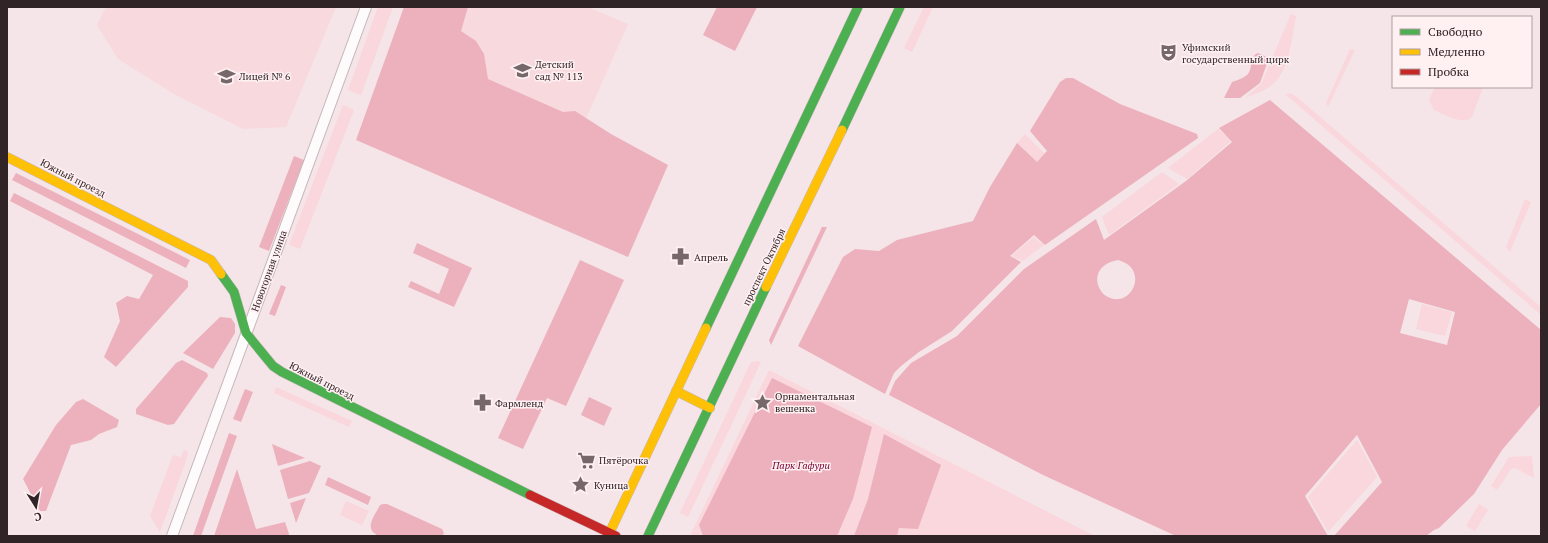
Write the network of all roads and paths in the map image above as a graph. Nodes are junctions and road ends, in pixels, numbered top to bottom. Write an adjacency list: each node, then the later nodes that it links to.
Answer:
1 (366, 7): 5 (street, Новогорная улица)
2 (858, 7): 6 (main road)
3 (900, 7): 7 (main road, проспект Октября)
4 (7, 157): 5 (main road, Южный проезд)
5 (246, 333): 8 (main road, Южный проезд); 9 (street, Новогорная улица)
6 (676, 391): 7 (main road); 8 (main road)
7 (710, 408): 10 (main road, проспект Октября)
8 (611, 535)
9 (172, 536)
10 (648, 536)

